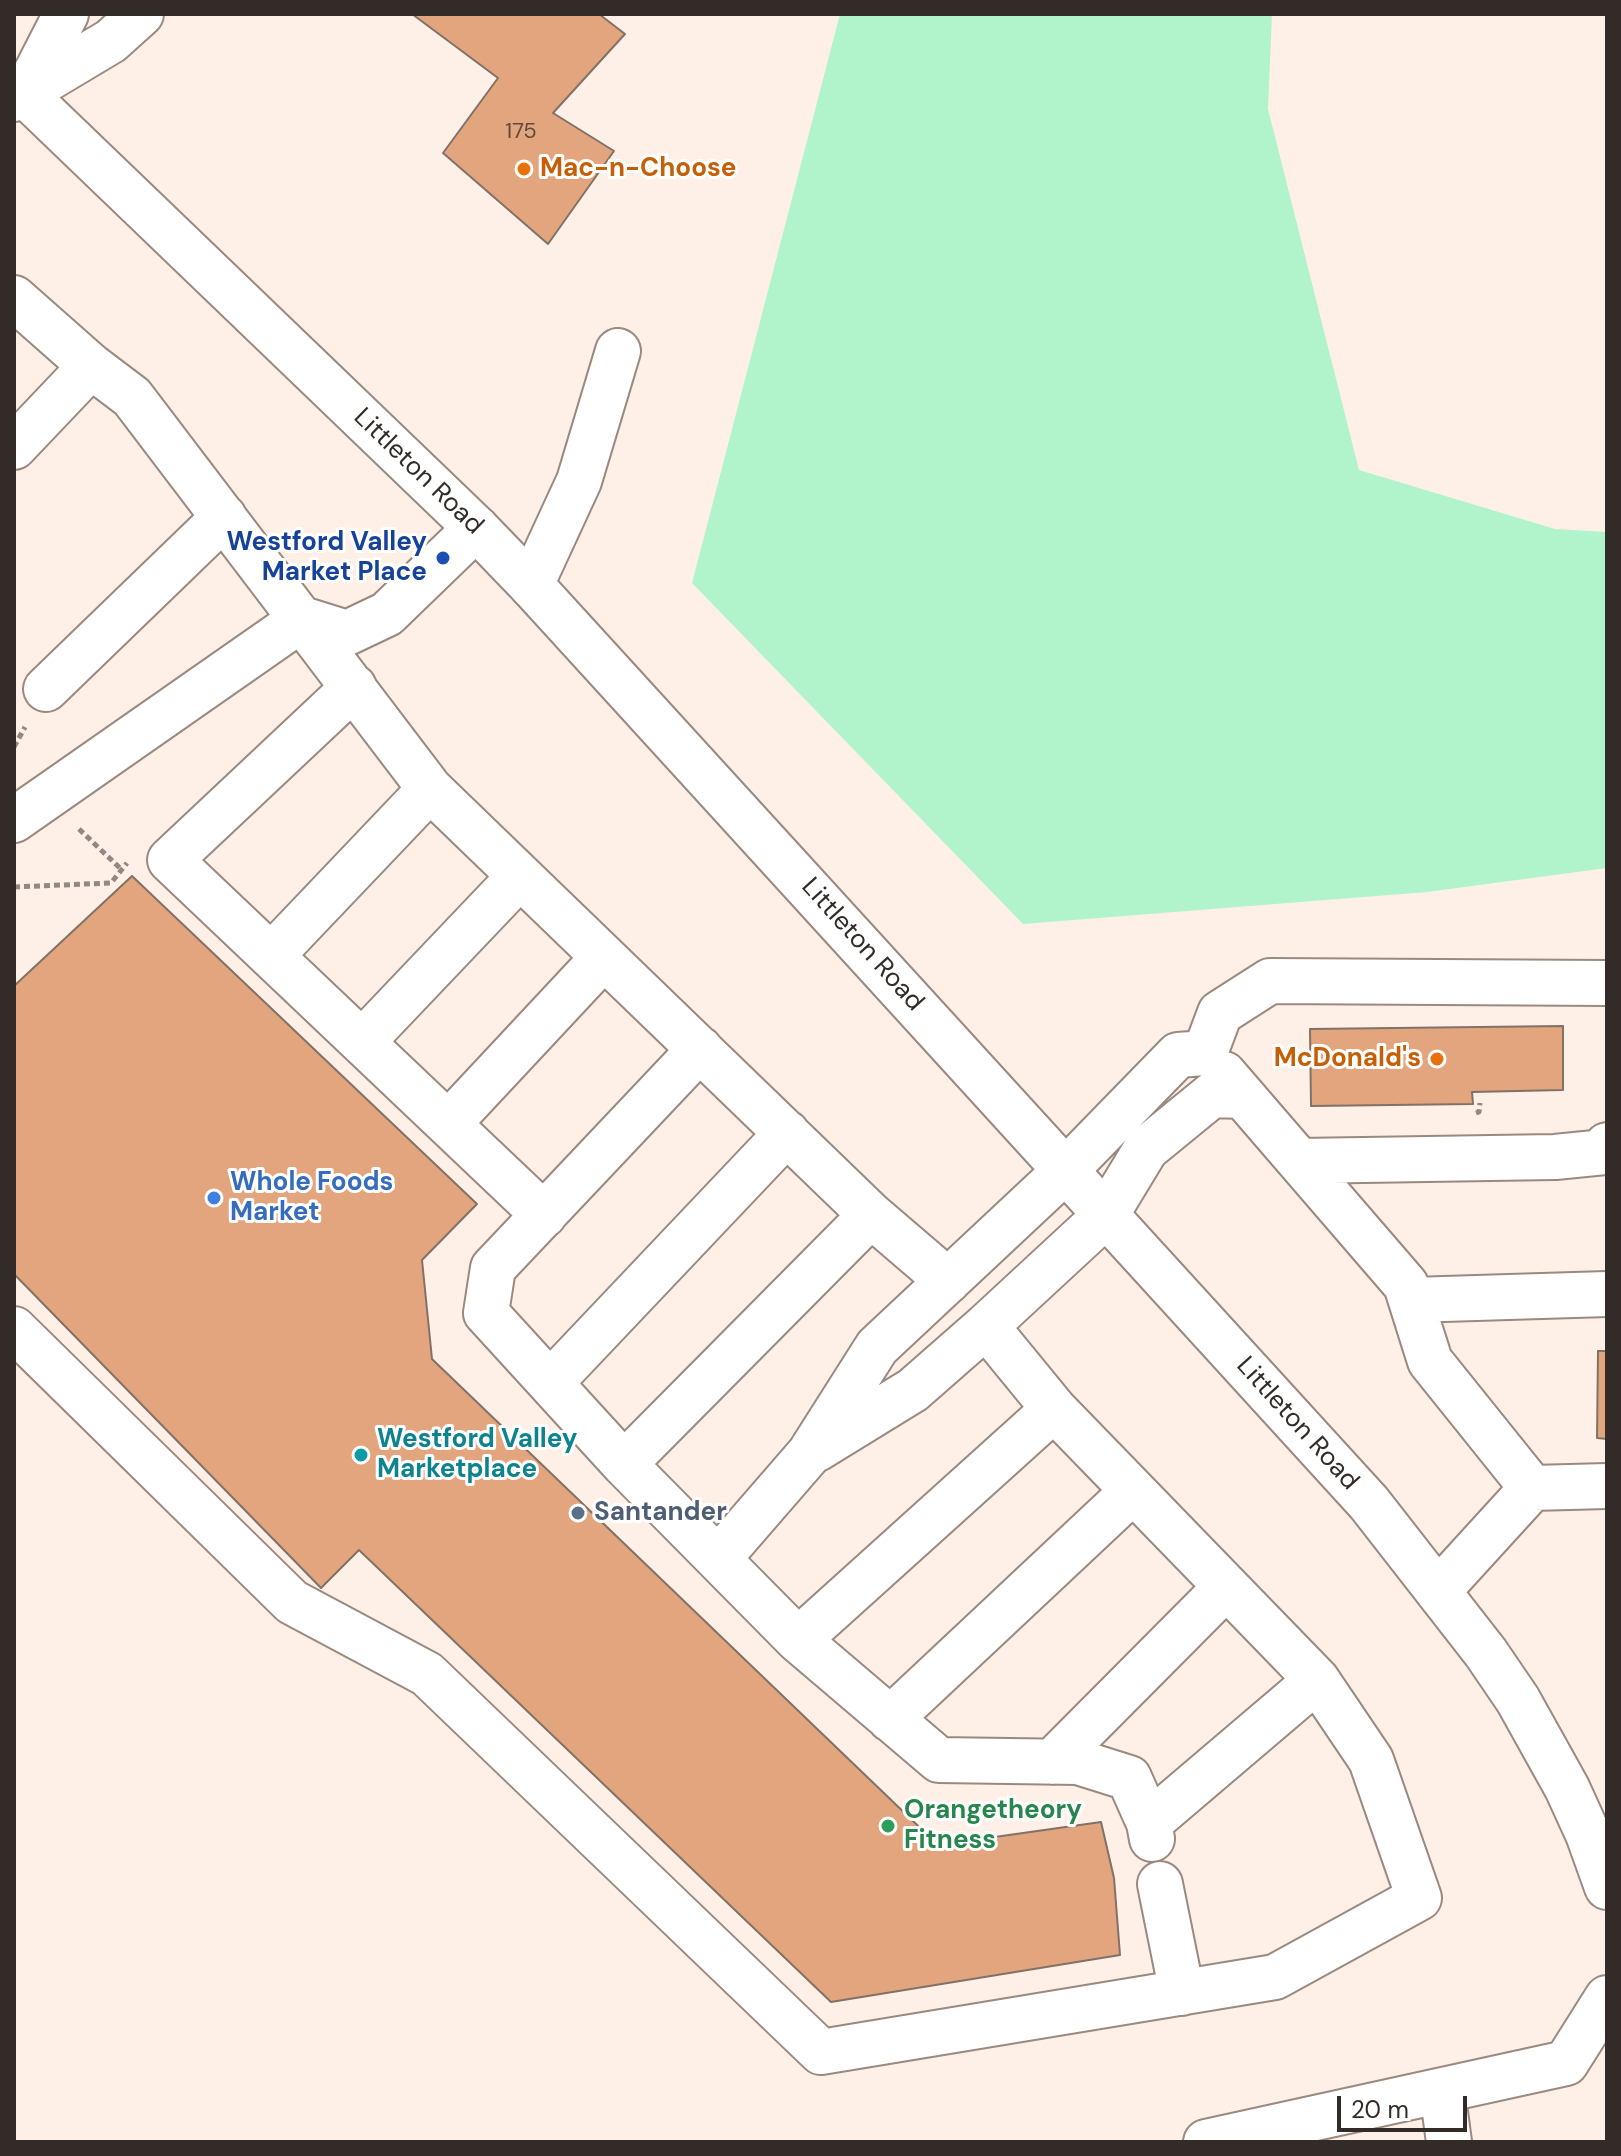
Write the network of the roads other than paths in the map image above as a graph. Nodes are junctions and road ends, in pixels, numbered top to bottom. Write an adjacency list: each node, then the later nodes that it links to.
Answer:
1 (66, 14): 3 (main road)
2 (141, 14): 3 (main road)
3 (16, 98): 9 (main road, Littleton Road)
4 (14, 298): 6 (main road)
5 (618, 351): 10 (main road)
6 (91, 366): 7 (main road); 8 (main road)
7 (14, 447)
8 (224, 517): 11 (main road); 13 (main road)
9 (476, 528): 10 (main road, Littleton Road); 11 (main road)
10 (531, 585): 28 (main road, Littleton Road)
11 (302, 619): 12 (main road); 15 (main road)
12 (354, 687): 14 (main road); 17 (main road)
13 (46, 689)
14 (430, 789): 16 (main road); 17 (main road)
15 (14, 820)
16 (520, 876): 18 (main road); 20 (main road)
17 (271, 956): 20 (main road)
18 (604, 957): 21 (main road); 24 (main road)
19 (1607, 983): 22 (main road)
20 (362, 1042): 24 (main road)
21 (700, 1049): 25 (main road); 29 (main road)
22 (1205, 1053): 23 (main road); 28 (main road)
23 (1243, 1096): 27 (main road); 31 (main road)
24 (448, 1124): 29 (main road)
25 (787, 1133): 30 (main road); 37 (main road)
26 (1607, 1145): 27 (main road)
27 (1299, 1161): 34 (main road)
28 (1066, 1170): 31 (main road, Littleton Road); 32 (main road)
29 (544, 1215): 37 (main road)
30 (871, 1215): 32 (main road); 40 (main road)
31 (1106, 1215): 35 (main road); 46 (main road, Littleton Road)
32 (948, 1281): 39 (main road)
33 (1607, 1294): 34 (main road)
34 (1411, 1300): 42 (main road)
35 (986, 1326): 38 (main road); 39 (main road)
36 (14, 1329): 53 (main road)
37 (550, 1383): 40 (main road)
38 (1054, 1409): 43 (main road); 47 (main road)
39 (809, 1454): 44 (main road)
40 (624, 1464): 44 (main road)
41 (1607, 1486): 42 (main road)
42 (1532, 1488): 46 (main road)
43 (1133, 1491): 45 (main road); 49 (main road)
44 (718, 1559): 47 (main road)
45 (1226, 1587): 48 (main road); 50 (main road)
46 (1438, 1591): 52 (main road, Littleton Road)
47 (798, 1640): 49 (main road)
48 (1317, 1680): 50 (main road); 53 (main road)
49 (890, 1719): 50 (main road)
50 (1052, 1762)
51 (1160, 1884): 53 (main road)
52 (1607, 1887)
53 (1182, 1993)
54 (1607, 1998): 55 (main road)
55 (1442, 2090): 56 (main road); 57 (main road)
56 (1206, 2142)
57 (1449, 2142)

